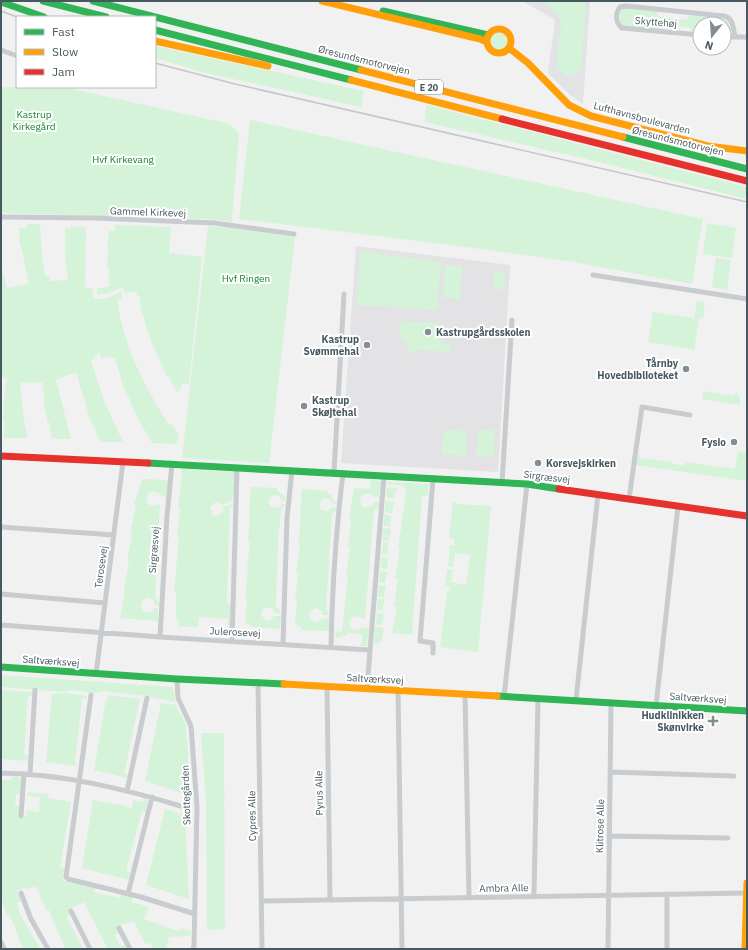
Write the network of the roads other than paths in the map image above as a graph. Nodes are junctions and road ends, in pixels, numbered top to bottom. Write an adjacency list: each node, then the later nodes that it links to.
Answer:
1 (44, 1): 9 (main road)
2 (93, 1): 7 (main road, Øresundsmotorvejen / E 20)
3 (99, 1): 7 (main road)
4 (322, 1): 18 (main road)
5 (342, 1): 18 (main road)
6 (1, 2): 8 (main road)
7 (111, 5): 10 (main road, Øresundsmotorvejen / E 20)
8 (41, 16)
9 (102, 16)
10 (154, 16)
11 (724, 16): 15 (street, Skyttehøj)
12 (156, 17): 25 (main road, Øresundsmotorvejen / E 20)
13 (732, 22): 16 (street, Skyttehøj)
14 (156, 30): 23 (main road, Øresundsmotorvejen / E 20)
15 (692, 34)
16 (735, 37): 17 (street)
17 (747, 37)
18 (488, 38): 20 (main road); 20 (main road)
19 (156, 41): 23 (main road)
20 (509, 48): 24 (main road, Lufthavnsboulevarden)
21 (1, 50): 22 (street)
22 (16, 56)
23 (374, 86): 26 (main road, Øresundsmotorvejen / E 20)
24 (747, 151)
25 (747, 169)
26 (747, 181)
27 (1, 217): 28 (street, Gammel Kirkevej)
28 (294, 234)
29 (593, 275): 31 (street)
30 (344, 294): 39 (street)
31 (747, 299)
32 (512, 320): 43 (street)
33 (690, 415): 46 (street)
34 (1, 456): 35 (main road, Sirgræsvej)
35 (123, 462): 36 (main road, Sirgræsvej); 50 (street, Terosevej)
36 (172, 464): 37 (main road, Sirgræsvej); 55 (street, Sirgræsvej)
37 (237, 468): 38 (main road, Sirgræsvej); 56 (street)
38 (292, 470): 39 (main road, Sirgræsvej); 57 (street)
39 (334, 472): 40 (main road, Sirgræsvej)
40 (343, 473): 41 (main road, Sirgræsvej); 58 (street)
41 (384, 476): 42 (main road, Sirgræsvej); 59 (street)
42 (433, 479): 43 (main road, Sirgræsvej); 60 (street)
43 (502, 482): 44 (main road, Sirgræsvej)
44 (527, 484): 45 (main road, Sirgræsvej); 71 (street)
45 (598, 494): 46 (main road, Sirgræsvej); 74 (street)
46 (629, 499): 47 (main road, Sirgræsvej)
47 (678, 506): 48 (main road, Sirgræsvej); 76 (street)
48 (747, 516)
49 (1, 527): 50 (street)
50 (114, 535): 52 (street, Terosevej)
51 (1, 594): 52 (street)
52 (105, 603): 54 (street, Terosevej)
53 (1, 625): 54 (street, Julerosevej)
54 (100, 632): 55 (street, Julerosevej); 62 (street, Terosevej)
55 (160, 637): 56 (street, Julerosevej)
56 (232, 641): 57 (street, Julerosevej)
57 (283, 644): 58 (street, Julerosevej)
58 (331, 648): 59 (street, Julerosevej)
59 (369, 650): 66 (street)
60 (433, 653)
61 (1, 667): 62 (main road, Saltværksvej)
62 (96, 674): 63 (main road, Saltværksvej)
63 (177, 679): 64 (main road, Saltværksvej); 101 (street, Skottegården)
64 (258, 683): 65 (main road, Saltværksvej); 99 (street, Cypres Alle)
65 (327, 686): 66 (main road, Saltværksvej); 98 (street, Pyrus Alle)
66 (367, 688): 68 (main road, Saltværksvej)
67 (35, 690): 80 (street)
68 (398, 690): 69 (main road, Saltværksvej); 97 (street)
69 (465, 694): 71 (main road, Saltværksvej); 96 (street)
70 (91, 695): 82 (street)
71 (504, 696): 73 (main road, Saltværksvej)
72 (147, 698): 83 (street)
73 (538, 698): 74 (main road, Saltværksvej); 95 (street)
74 (576, 700): 75 (main road, Saltværksvej)
75 (610, 703): 76 (main road, Saltværksvej); 78 (street, Klitrose Alle)
76 (656, 706): 77 (main road, Saltværksvej)
77 (747, 711)
78 (610, 772): 81 (street); 87 (street, Klitrose Alle)
79 (1, 773): 80 (street, Skottegården)
80 (27, 774): 82 (street, Skottegården); 86 (street)
81 (734, 776)
82 (80, 782): 83 (street, Skottegården); 92 (street)
83 (127, 791): 84 (street, Skottegården)
84 (152, 797): 85 (street, Skottegården); 92 (street)
85 (184, 807)
86 (21, 816)
87 (609, 836): 88 (street); 94 (street, Klitrose Alle)
88 (728, 838)
89 (747, 883): 91 (main road)
90 (21, 892): 105 (street)
91 (747, 893): 93 (street, Ambra Alle); 113 (main road)
92 (128, 894): 101 (street)
93 (667, 894): 94 (street, Ambra Alle); 112 (street)
94 (609, 895): 95 (street, Ambra Alle); 111 (street, Klitrose Alle)
95 (534, 896): 96 (street, Ambra Alle)
96 (469, 897): 97 (street, Ambra Alle)
97 (401, 898): 98 (street, Ambra Alle); 110 (street)
98 (330, 900): 99 (street, Ambra Alle)
99 (262, 901): 109 (street, Cypres Alle)
100 (71, 911): 106 (street)
101 (195, 914): 108 (street, Skottegården)
102 (119, 928): 107 (street)
103 (1, 942): 104 (street)
104 (4, 949)
105 (48, 949)
106 (90, 949)
107 (130, 949)
108 (193, 949)
109 (262, 949)
110 (402, 949)
111 (608, 949)
112 (667, 949)
113 (745, 949)

